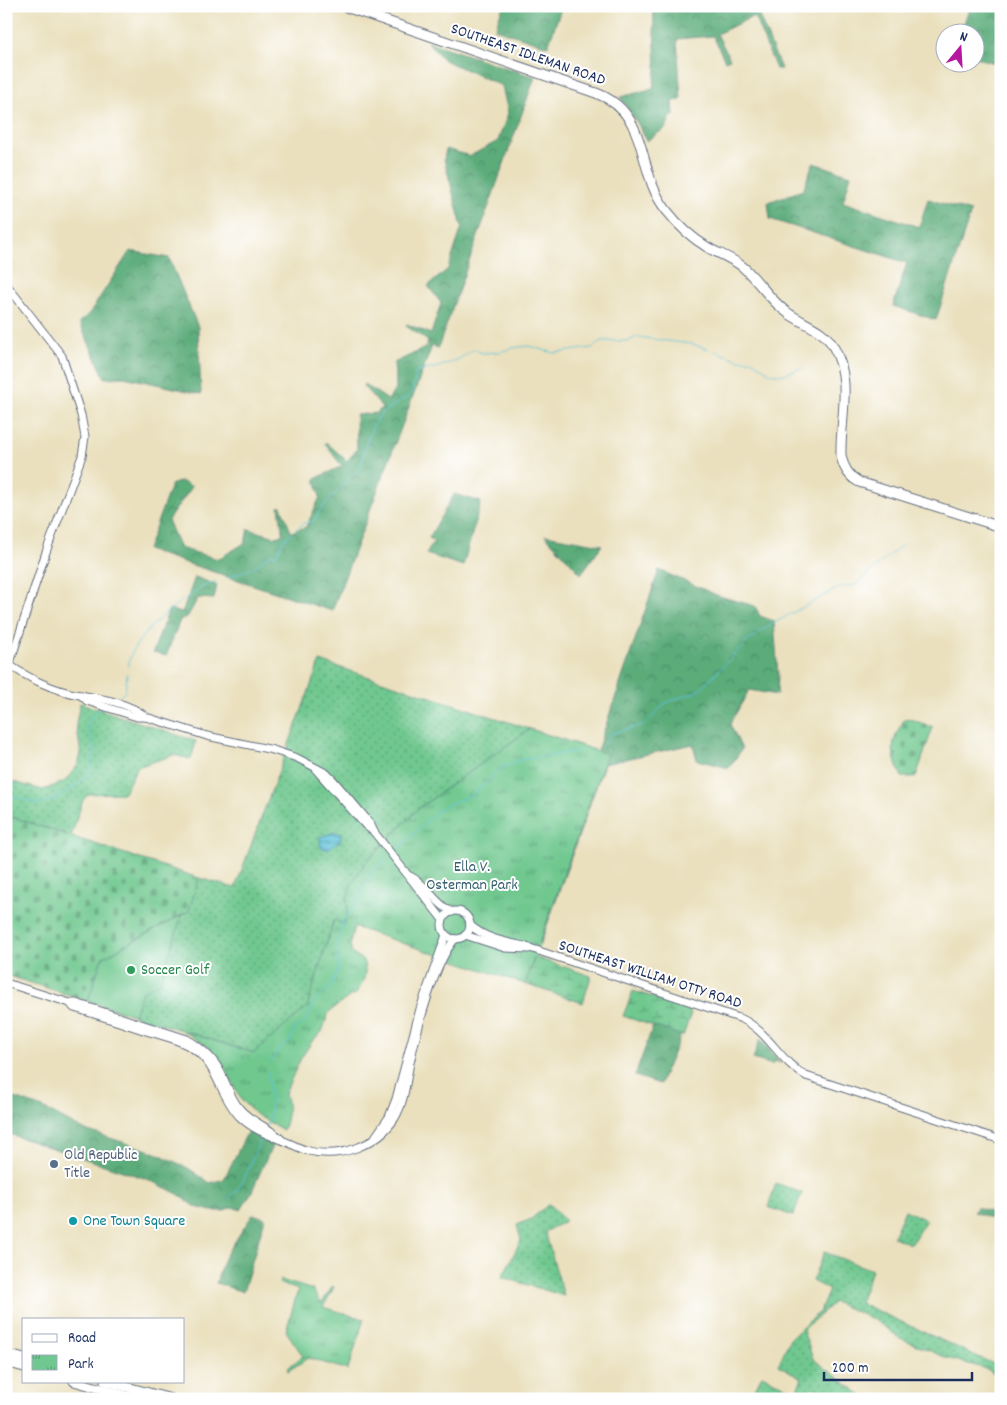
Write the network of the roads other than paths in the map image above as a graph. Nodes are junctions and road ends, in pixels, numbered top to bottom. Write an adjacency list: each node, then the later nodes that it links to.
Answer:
1 (343, 6): 3 (main road, SOUTHEAST IDLEMAN ROAD)
2 (6, 284): 4 (street)
3 (1001, 527)
4 (8, 664): 5 (street); 6 (street)
5 (6, 675)
6 (81, 695): 7 (street); 7 (street)
7 (146, 717): 8 (street)
8 (410, 876): 9 (street); 10 (street)
9 (452, 912): 10 (street); 11 (street)
10 (443, 920): 12 (street)
11 (470, 925): 13 (street); 15 (street, SOUTHEAST WILLIAM OTTY ROAD)
12 (446, 935): 14 (street); 17 (street)
13 (465, 935): 14 (street); 15 (street, SOUTHEAST WILLIAM OTTY ROAD)
14 (455, 939): 17 (street)
15 (529, 949): 18 (street, SOUTHEAST WILLIAM OTTY ROAD)
16 (6, 983): 17 (street)
17 (375, 1137)
18 (1001, 1140)
19 (6, 1354): 20 (main road)
20 (22, 1358)
21 (6, 1362): 22 (main road)
22 (22, 1366)
23 (78, 1382): 26 (main road)
24 (109, 1382): 25 (main road)
25 (116, 1384): 26 (main road); 28 (main road)
26 (95, 1387): 27 (main road)
27 (137, 1399)
28 (170, 1399)

